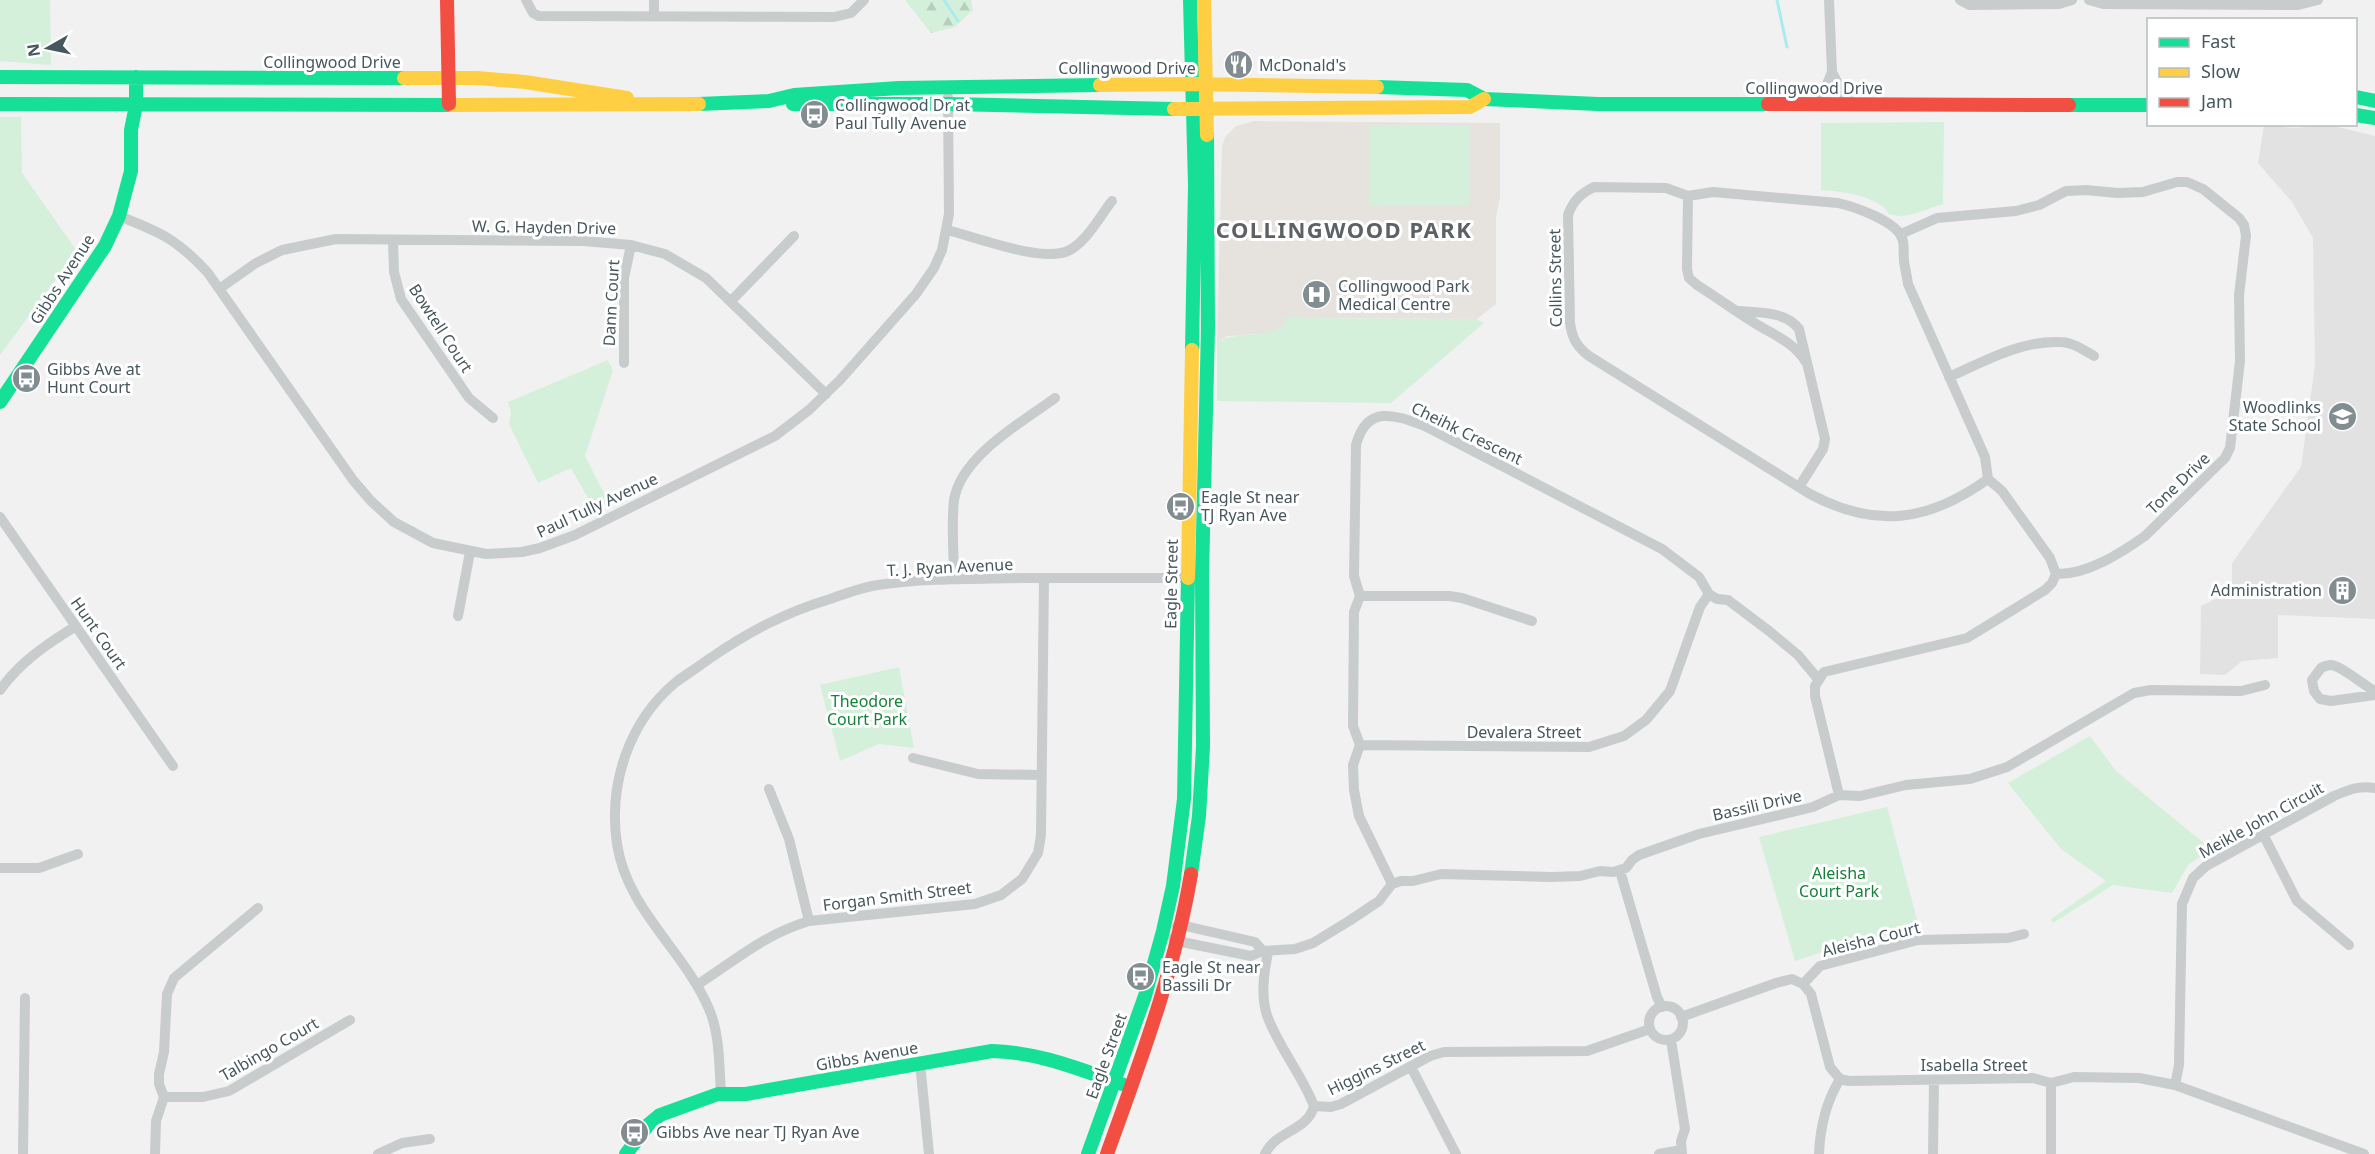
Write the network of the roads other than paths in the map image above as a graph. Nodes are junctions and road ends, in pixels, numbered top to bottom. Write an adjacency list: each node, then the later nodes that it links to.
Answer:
1 (447, 0): 17 (main road)
2 (526, 0): 13 (street)
3 (654, 0): 13 (street)
4 (864, 0): 13 (street)
5 (1190, 0): 18 (main road, Eagle Street)
6 (1204, 0): 18 (main road, Eagle Street)
7 (1829, 0): 14 (street)
8 (1960, 0): 9 (street)
9 (2072, 0)
10 (2089, 0): 12 (street)
11 (2318, 0): 12 (street)
12 (2201, 2)
13 (654, 16)
14 (1832, 72): 27 (street); 28 (street)
15 (0, 77): 16 (main road, Collingwood Drive)
16 (130, 77): 17 (main road, Collingwood Drive); 30 (main road, Gibbs Avenue)
17 (448, 78): 25 (main road); 31 (main road, Collingwood Drive)
18 (1199, 84): 19 (main road, Collingwood Drive); 21 (main road, Collingwood Drive); 32 (main road, Eagle Street)
19 (948, 88): 22 (main road, Collingwood Drive); 26 (street, Paul Tully Avenue)
20 (2357, 97): 23 (main road)
21 (1484, 99): 27 (main road, Collingwood Drive); 32 (main road, Collingwood Drive)
22 (770, 100): 26 (main road, Collingwood Drive); 31 (main road, Collingwood Drive)
23 (2375, 101)
24 (0, 104): 30 (main road, Collingwood Drive)
25 (448, 104): 30 (main road, Collingwood Drive); 31 (main road, Collingwood Drive)
26 (948, 104): 32 (main road, Collingwood Drive); 38 (street, Paul Tully Avenue)
27 (1819, 104): 28 (main road, Collingwood Drive)
28 (1852, 104): 29 (main road, Collingwood Drive)
29 (2147, 104)
30 (130, 105): 37 (main road, Gibbs Avenue)
31 (662, 105)
32 (1201, 108): 60 (main road, Eagle Street); 61 (main road, Eagle Street)
33 (2357, 115): 34 (main road)
34 (2375, 118)
35 (1688, 195): 39 (street, Collins Street); 45 (street); 55 (street, Collins Street)
36 (1112, 201): 38 (street)
37 (118, 216): 43 (street, Paul Tully Avenue); 52 (main road, Gibbs Avenue)
38 (947, 230): 50 (street, Paul Tully Avenue)
39 (1901, 234): 49 (street); 58 (street, Tone Drive)
40 (794, 236): 44 (street)
41 (393, 240): 42 (street, W. G. Hayden Drive); 43 (street, W. G. Hayden Drive); 53 (street, Bowtell Court)
42 (631, 245): 44 (street, W. G. Hayden Drive); 47 (street, Dann Court)
43 (219, 289): 57 (street, Paul Tully Avenue)
44 (731, 301): 50 (street, W. G. Hayden Drive)
45 (1739, 311): 48 (street); 48 (street)
46 (2094, 356): 49 (street)
47 (624, 363)
48 (1807, 363): 55 (street)
49 (1949, 377): 54 (street)
50 (826, 394): 57 (street, Paul Tully Avenue)
51 (1055, 398): 62 (street)
52 (0, 402)
53 (493, 417)
54 (1988, 479): 55 (street, Collins Street); 58 (street)
55 (1799, 488)
56 (0, 517): 67 (street, Hunt Court)
57 (470, 552): 65 (street)
58 (2056, 574): 68 (street)
59 (1044, 578): 60 (street, T. J. Ryan Avenue); 62 (street, T. J. Ryan Avenue); 75 (street, Forgan Smith Street)
60 (1188, 578): 61 (street, T. J. Ryan Avenue); 87 (main road, Eagle Street)
61 (1202, 578): 86 (main road, Eagle Street)
62 (954, 579): 93 (street, T. J. Ryan Avenue)
63 (1709, 594): 64 (street, Cheihk Crescent); 68 (street, Cheihk Crescent); 72 (street, Devalera Street)
64 (1360, 596): 66 (street); 72 (street, Cheihk Crescent)
65 (458, 616)
66 (1532, 621)
67 (76, 626): 70 (street); 74 (street, Hunt Court)
68 (1818, 679): 78 (street)
69 (2265, 685): 78 (street, Bassili Drive)
70 (0, 690)
71 (2375, 693): 71 (street)
72 (1360, 746): 83 (street, Cheihk Crescent)
73 (912, 758): 75 (street)
74 (173, 766)
75 (1041, 775): 85 (street, Forgan Smith Street)
76 (2375, 788): 79 (street, Meikle John Circuit)
77 (769, 789): 85 (street)
78 (1839, 795): 82 (street, Bassili Drive)
79 (2264, 836): 90 (street); 106 (street, Meikle John Circuit)
80 (78, 854): 81 (street)
81 (0, 868)
82 (1620, 871): 83 (street); 95 (street)
83 (1392, 884): 91 (street)
84 (258, 908): 109 (street)
85 (809, 921): 93 (street, Forgan Smith Street)
86 (1181, 925): 87 (street); 89 (main road, Eagle Street); 91 (street)
87 (1163, 930): 89 (street); 104 (main road, Eagle Street)
88 (2024, 934): 92 (street, Aleisha Court)
89 (1177, 941): 91 (street); 107 (main road, Eagle Street)
90 (2349, 945)
91 (1266, 951): 110 (street, Higgins Street)
92 (1803, 984): 96 (street); 102 (street)
93 (697, 985): 108 (street, T. J. Ryan Avenue)
94 (25, 998): 113 (street)
95 (1662, 1007): 96 (street); 98 (street)
96 (1681, 1017): 99 (street)
97 (350, 1020): 109 (street, Talbingo Court)
98 (1650, 1029): 99 (street); 101 (street, Higgins Street)
99 (1671, 1040): 112 (street)
100 (920, 1063): 104 (main road, Gibbs Avenue); 108 (main road, Gibbs Avenue); 117 (street)
101 (1411, 1067): 110 (street, Higgins Street); 121 (street)
102 (1839, 1079): 103 (street, Isabella Street); 123 (street)
103 (1934, 1080): 105 (street, Isabella Street); 124 (street)
104 (1114, 1081): 107 (main road, Gibbs Avenue); 118 (main road, Eagle Street)
105 (2051, 1083): 106 (street, Isabella Street); 125 (street)
106 (2175, 1085): 126 (street, Isabella Street)
107 (1130, 1087): 119 (main road, Eagle Street)
108 (721, 1093): 116 (main road, Gibbs Avenue)
109 (164, 1097): 114 (street)
110 (1314, 1106): 120 (street)
111 (430, 1139): 115 (street)
112 (1682, 1152): 122 (street)
113 (24, 1154)
114 (155, 1154)
115 (378, 1154)
116 (626, 1154)
117 (929, 1154)
118 (1088, 1154)
119 (1107, 1154)
120 (1265, 1154)
121 (1456, 1154)
122 (1659, 1154)
123 (1819, 1154)
124 (1933, 1154)
125 (2051, 1154)
126 (2364, 1154)

